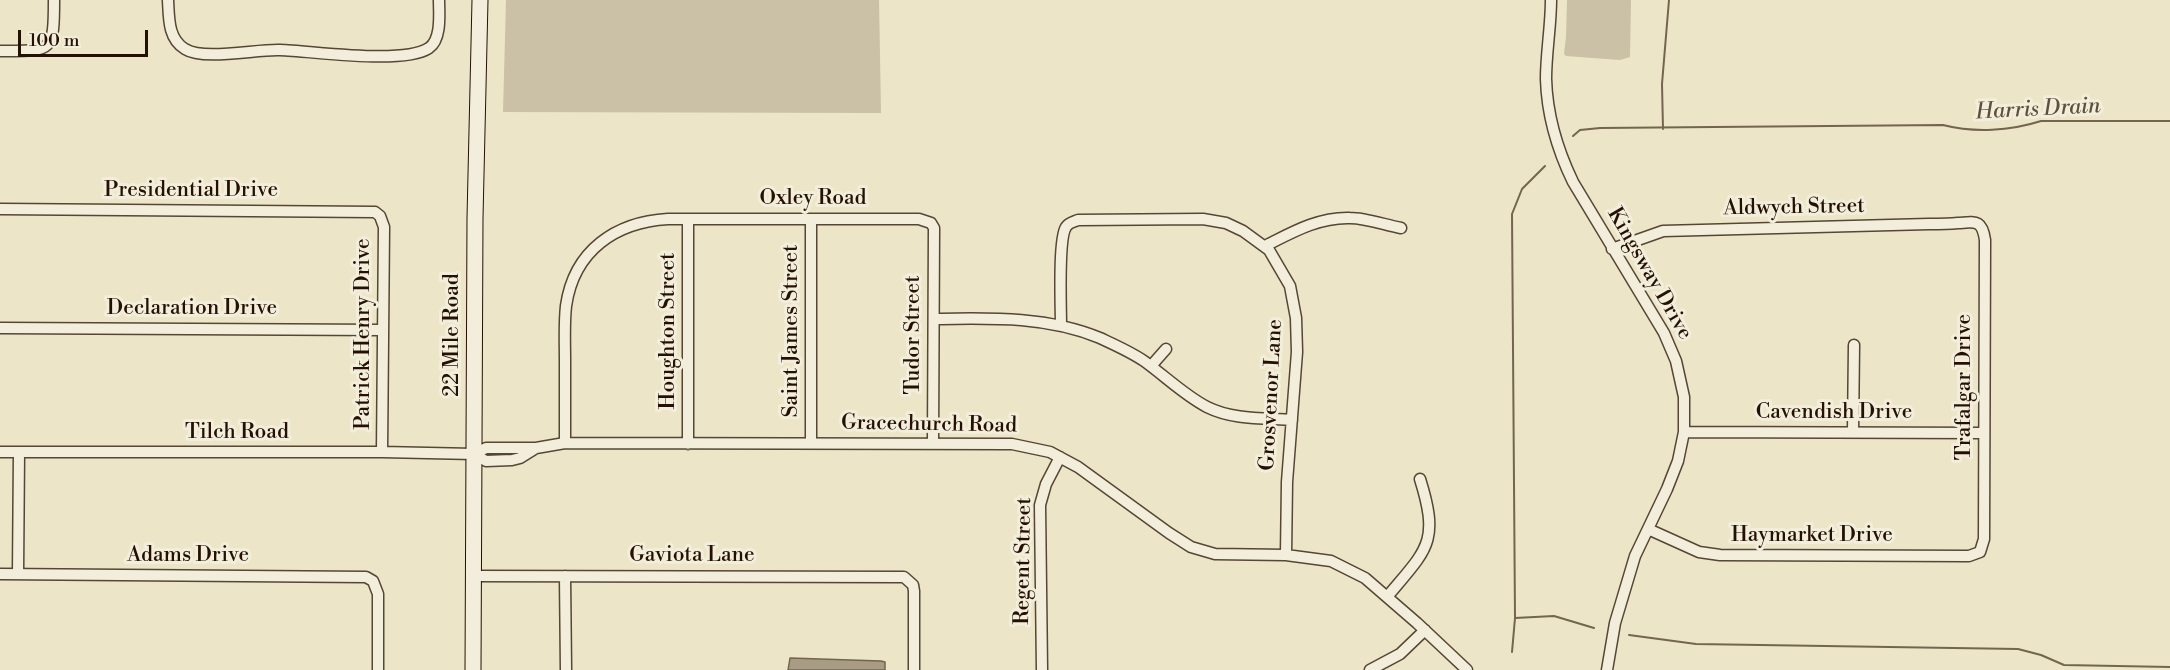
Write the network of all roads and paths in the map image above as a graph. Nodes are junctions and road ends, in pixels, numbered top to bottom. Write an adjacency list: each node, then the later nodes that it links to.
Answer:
1 (54, 0): 6 (street)
2 (168, 0): 3 (street)
3 (440, 0)
4 (480, 0): 34 (street, 22 Mile Road)
5 (1551, 0): 15 (street, Kingsway Drive)
6 (0, 51)
7 (0, 209): 8 (street, Presidential Drive)
8 (380, 216): 19 (street, Patrick Henry Drive)
9 (688, 219): 10 (street, Oxley Road); 27 (street, Oxley Road); 30 (street, Houghton Street)
10 (811, 219): 12 (street, Oxley Road); 28 (street, Saint James Street)
11 (1979, 224): 15 (street, Aldwych Street); 26 (street, Trafalgar Drive)
12 (934, 228): 16 (street, Tudor Street)
13 (1401, 228): 14 (street)
14 (1264, 246): 17 (street); 23 (street, Grosvenor Lane)
15 (1612, 249): 24 (street, Kingsway Drive)
16 (934, 319): 17 (street); 29 (street, Tudor Street)
17 (1061, 326): 22 (street)
18 (0, 328): 19 (street, Declaration Drive)
19 (383, 330): 33 (street, Patrick Henry Drive)
20 (1854, 345): 25 (street)
21 (1166, 349): 22 (street)
22 (1151, 366): 23 (street)
23 (1292, 420): 39 (street, Grosvenor Lane)
24 (1684, 432): 25 (street, Cavendish Drive); 37 (street, Kingsway Drive)
25 (1853, 432): 26 (street, Cavendish Drive)
26 (1984, 433): 38 (street, Trafalgar Drive)
27 (565, 443): 30 (street, Gracechurch Road); 34 (street, Gracechurch Road)
28 (811, 443): 29 (street, Gracechurch Road); 30 (street, Gracechurch Road)
29 (933, 443): 35 (street, Gracechurch Road)
30 (688, 444)
31 (0, 452): 32 (street, Tilch Road)
32 (19, 452): 33 (street, Tilch Road); 41 (street)
33 (382, 452): 34 (street, Tilch Road)
34 (474, 454): 42 (street, 22 Mile Road)
35 (1060, 457): 39 (street, Gracechurch Road); 50 (street, Regent Street)
36 (1420, 479): 44 (street)
37 (1648, 529): 38 (street, Haymarket Drive); 53 (street, Kingsway Drive)
38 (1980, 552)
39 (1286, 555): 44 (street, Gracechurch Road)
40 (0, 574): 41 (street, Adams Drive)
41 (18, 574): 46 (street, Adams Drive)
42 (474, 576): 43 (street, Gaviota Lane); 47 (street, 22 Mile Road)
43 (565, 576): 48 (street); 49 (street, Gaviota Lane)
44 (1387, 597): 45 (street, Gracechurch Road)
45 (1425, 630): 51 (street); 52 (street, Gracechurch Road)
46 (378, 670)
47 (473, 670)
48 (566, 670)
49 (914, 670)
50 (1042, 670)
51 (1370, 670)
52 (1467, 670)
53 (1607, 670)

